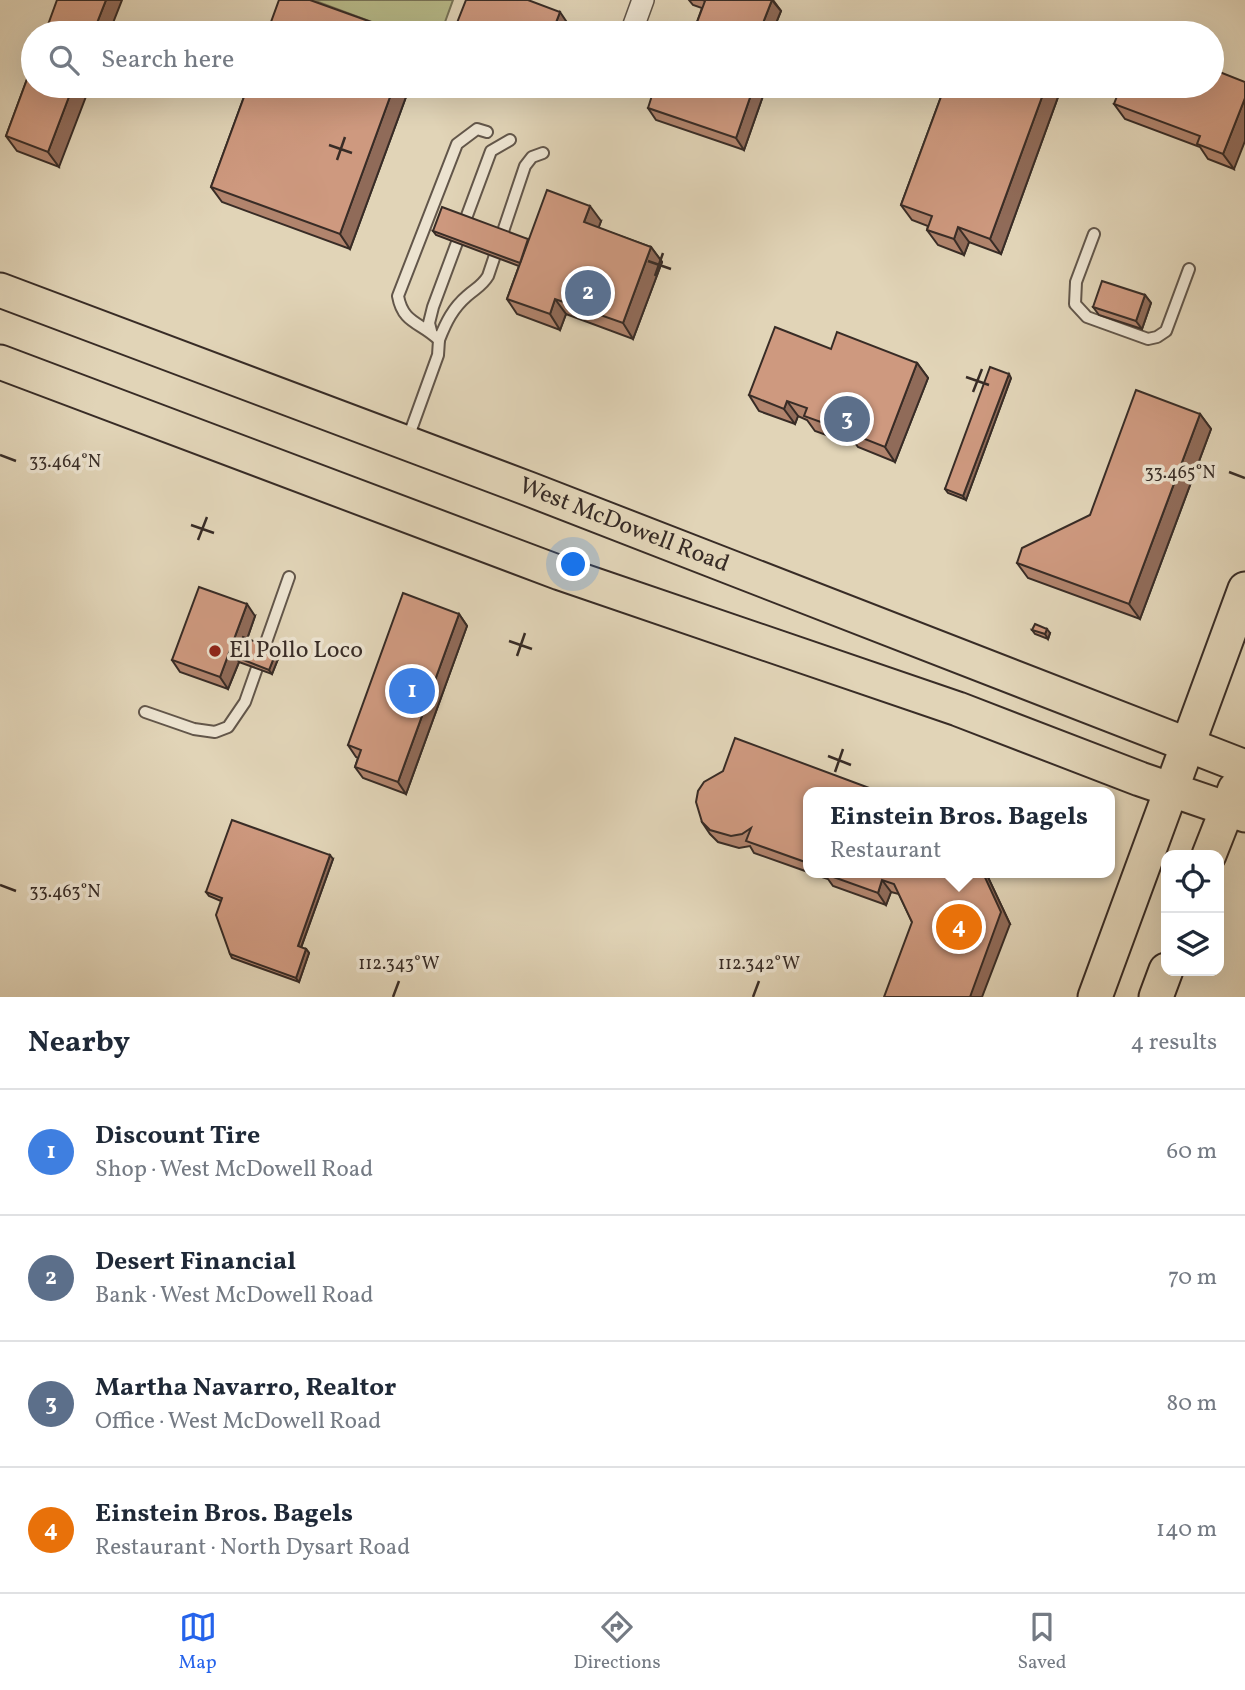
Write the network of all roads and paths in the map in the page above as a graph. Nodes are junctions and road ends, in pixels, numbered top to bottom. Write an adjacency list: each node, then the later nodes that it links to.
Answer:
1 (643, 0): 2 (street)
2 (635, 21)
3 (487, 132): 9 (lane)
4 (510, 140): 9 (lane)
5 (543, 153): 9 (lane)
6 (1094, 234): 7 (lane)
7 (1189, 269)
8 (0, 290): 11 (main road, West McDowell Road)
9 (435, 335): 11 (lane)
10 (0, 362): 17 (main road)
11 (406, 443): 15 (main road, West McDowell Road)
12 (289, 577): 14 (lane)
13 (1245, 589): 15 (main road)
14 (145, 712)
15 (1188, 746): 16 (main road, West McDowell Road); 17 (main road)
16 (1244, 765): 18 (main road)
17 (1171, 790): 18 (main road); 21 (main road)
18 (1236, 812): 19 (main road)
19 (1212, 850)
20 (1164, 976): 22 (main road)
21 (1095, 997)
22 (1156, 997)

